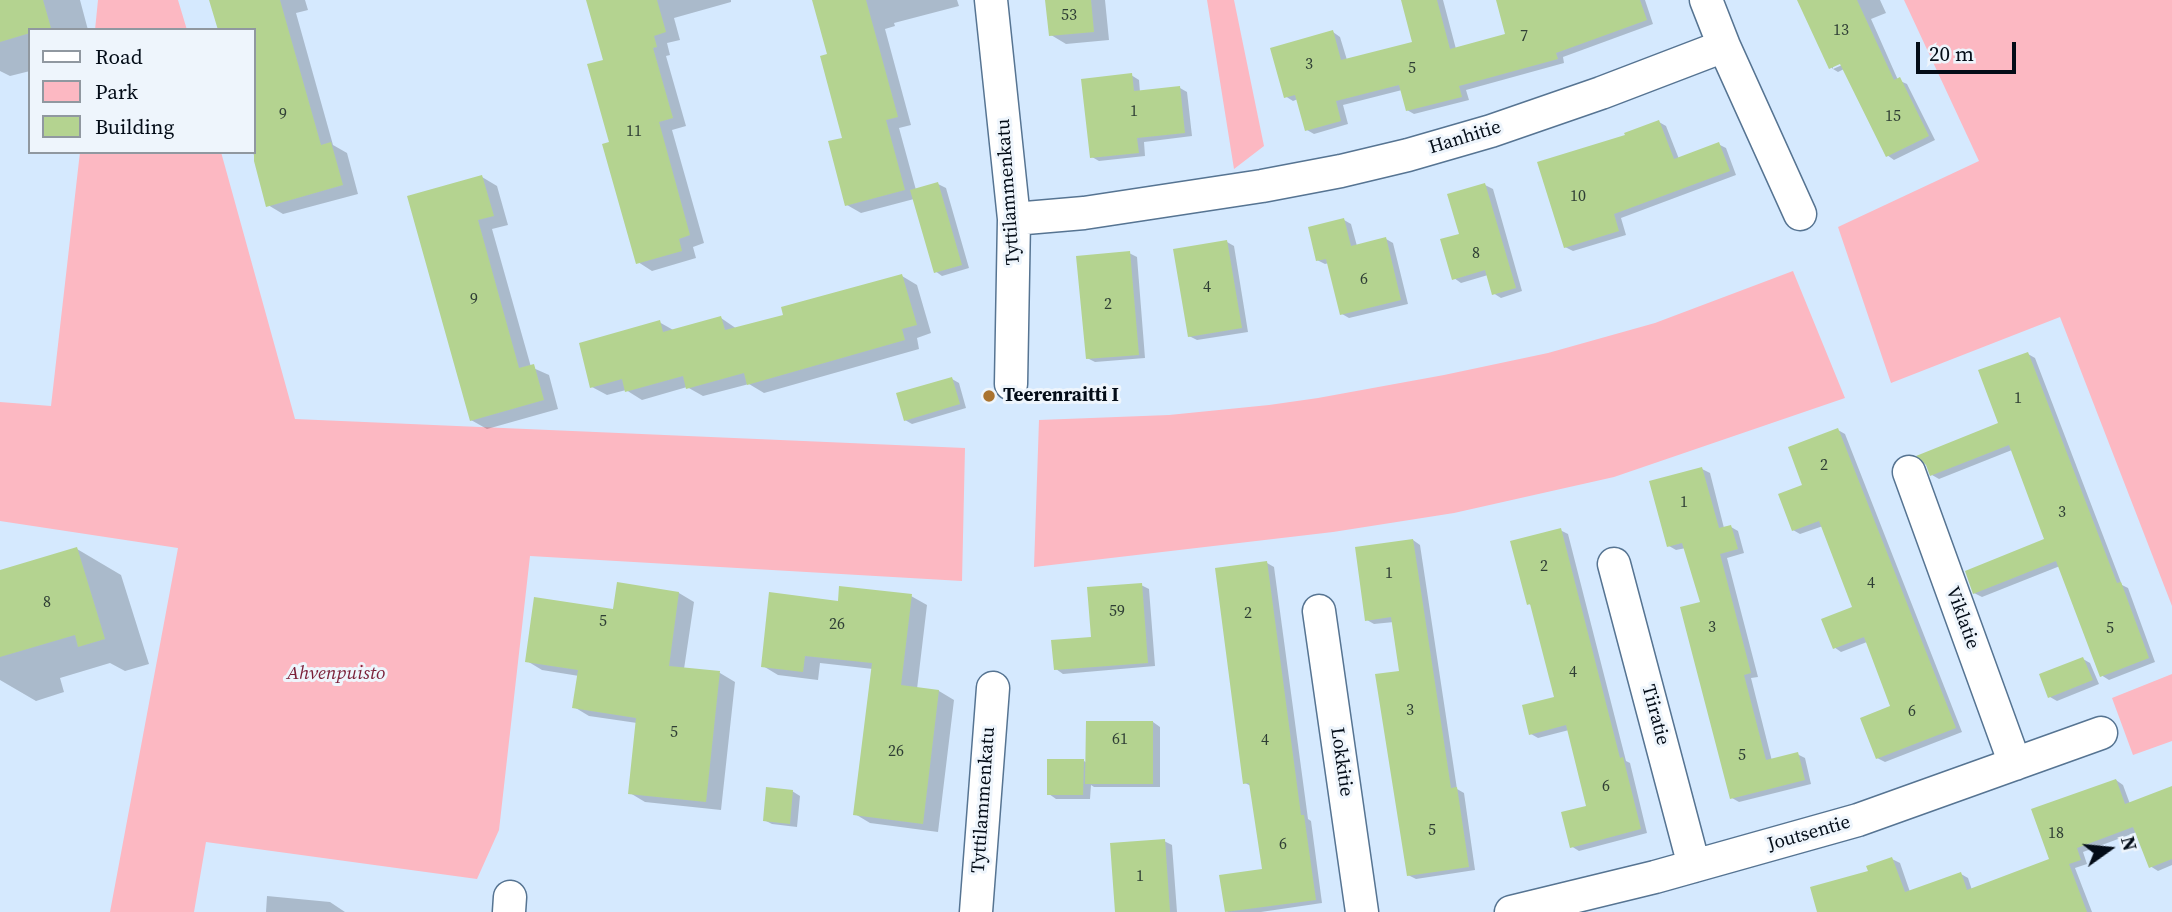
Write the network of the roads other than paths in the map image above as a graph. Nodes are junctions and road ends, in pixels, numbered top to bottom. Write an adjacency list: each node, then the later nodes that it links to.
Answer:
1 (992, 0): 5 (street, Tyttilammenkatu)
2 (1706, 0): 3 (street)
3 (1724, 46): 4 (street); 5 (street, Hanhitie)
4 (1800, 214)
5 (1014, 219): 6 (street, Tyttilammenkatu)
6 (1011, 384)
7 (1909, 471): 12 (street, Viklatie)
8 (1614, 564): 13 (street, Tiiratie)
9 (1319, 611): 15 (street, Lokkitie)
10 (993, 688): 14 (street, Tyttilammenkatu)
11 (2101, 733): 12 (street, Joutsentie)
12 (2015, 764): 13 (street, Joutsentie)
13 (1694, 866): 16 (street, Joutsentie)
14 (976, 912)
15 (1362, 912)
16 (1511, 912)

